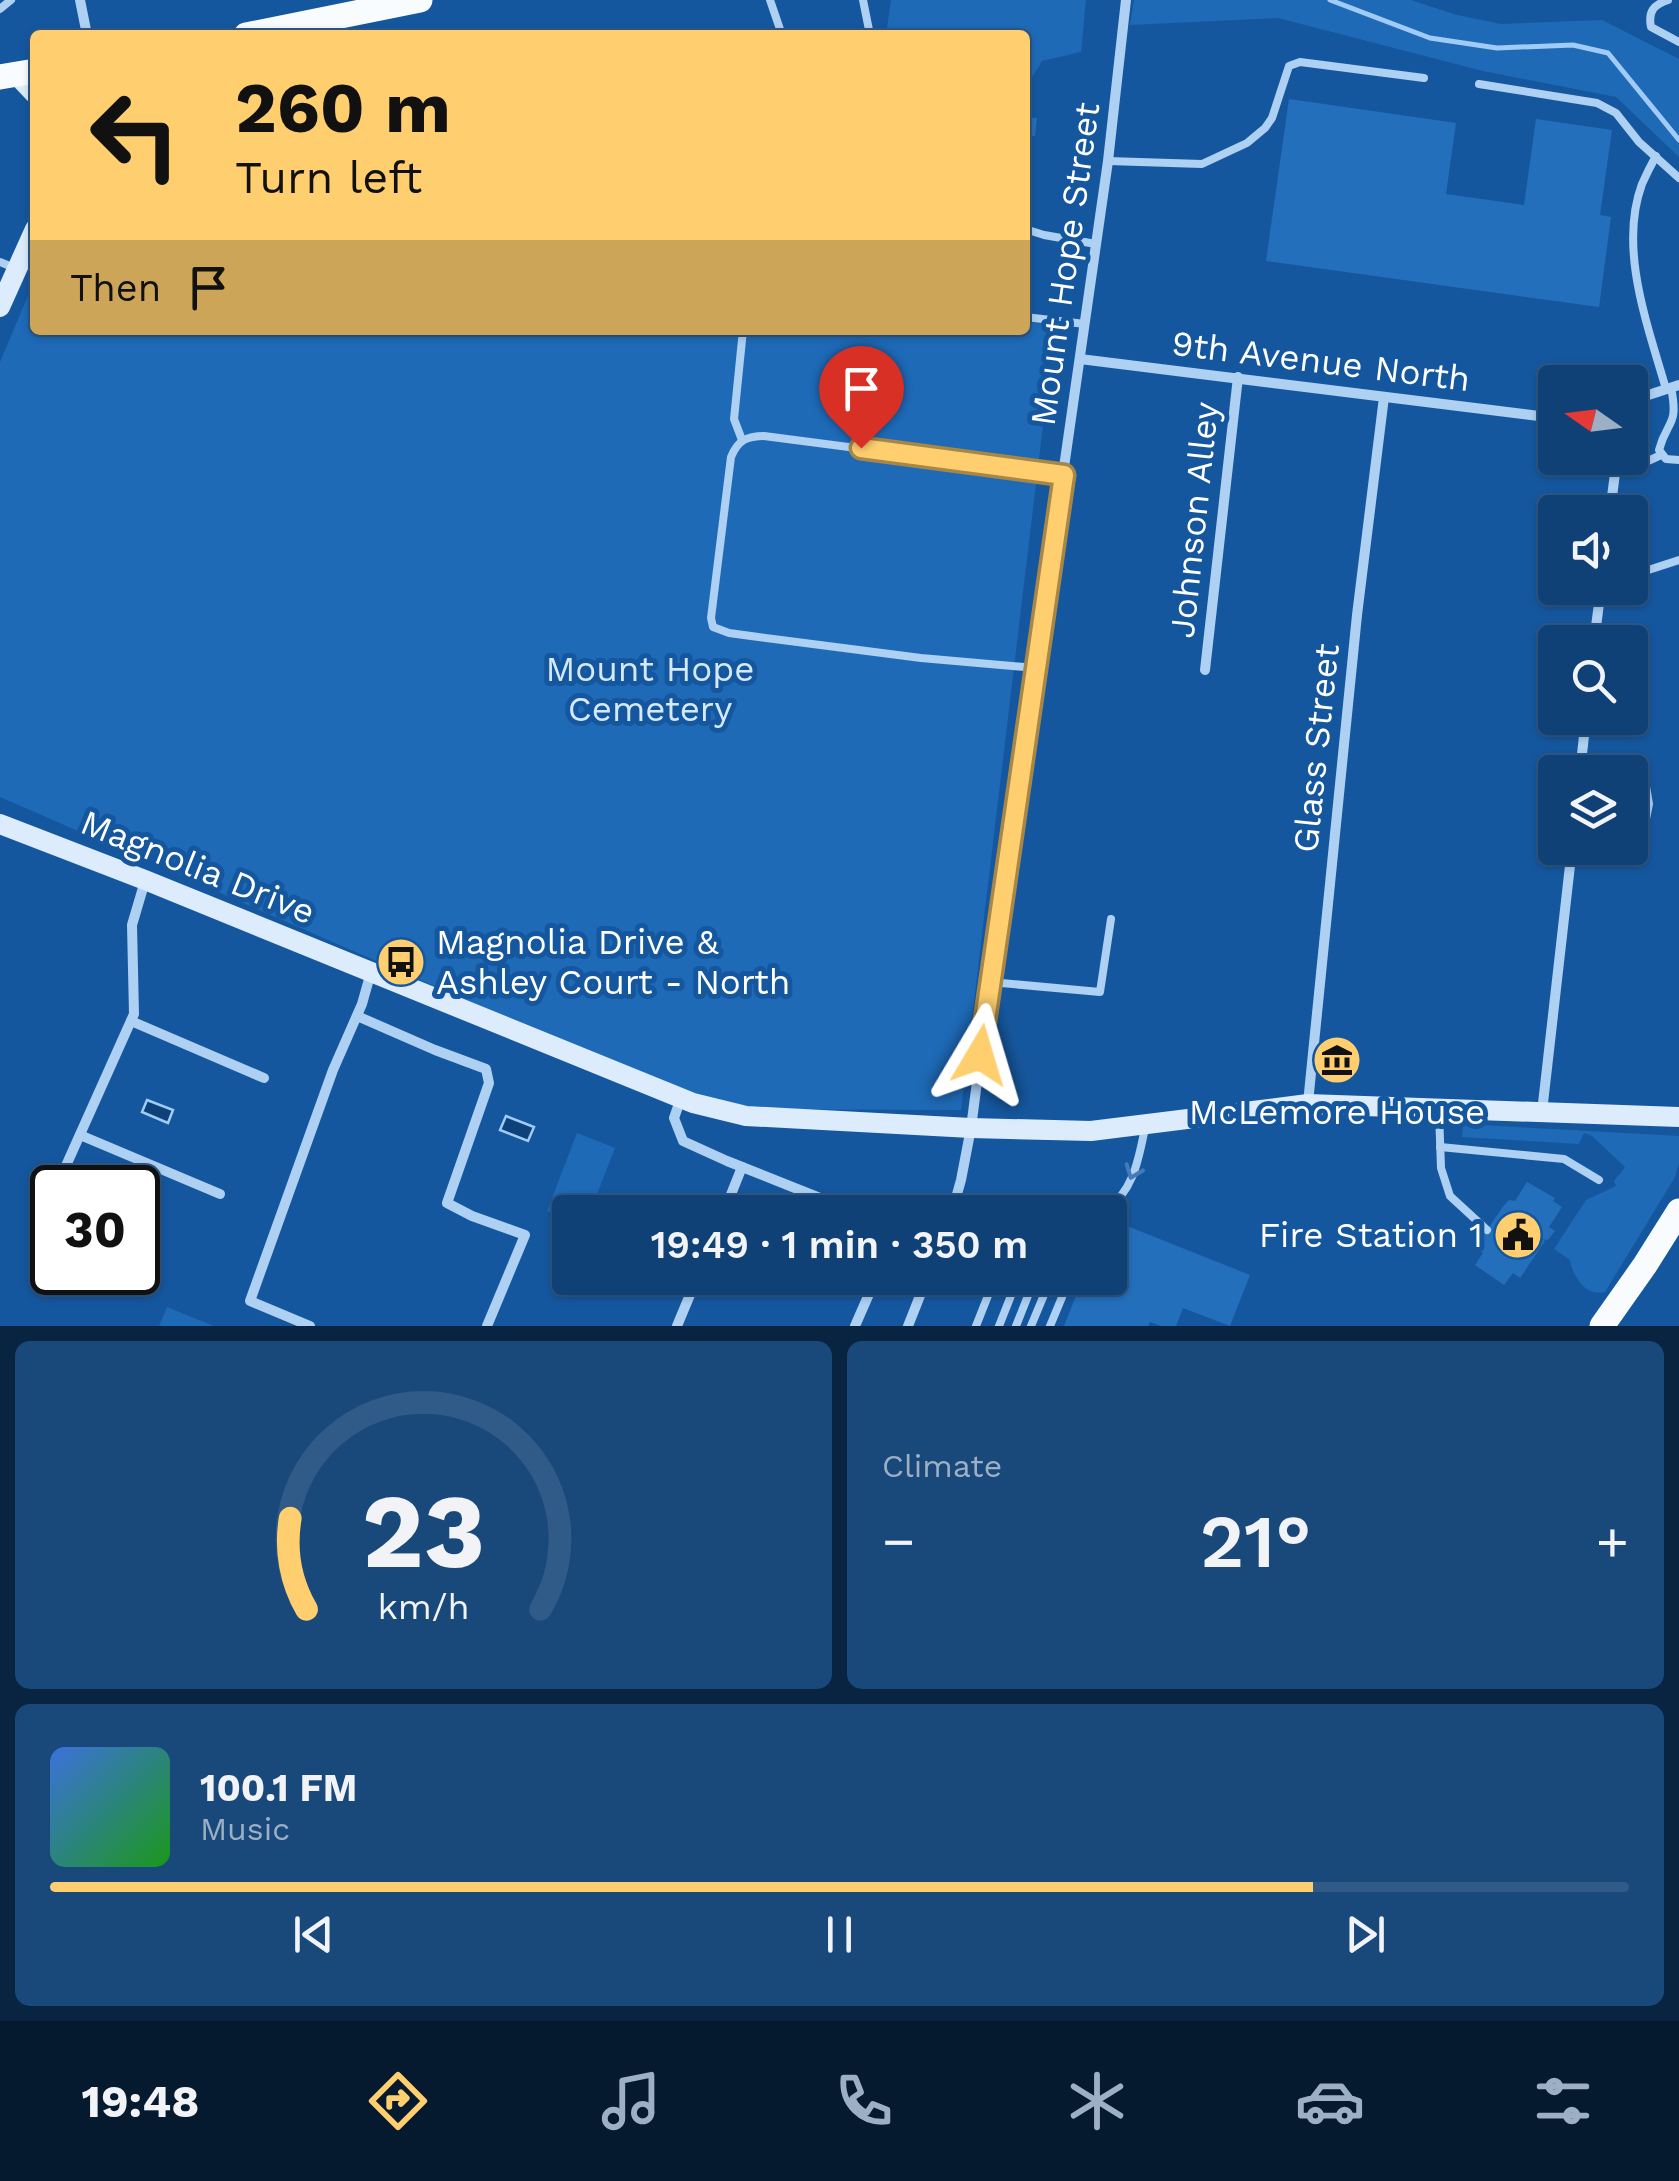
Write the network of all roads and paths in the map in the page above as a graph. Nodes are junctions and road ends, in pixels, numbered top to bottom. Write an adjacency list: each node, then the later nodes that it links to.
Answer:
1 (11, 0): 8 (lane)
2 (80, 0): 9 (street)
3 (420, 0): 10 (main road)
4 (770, 0): 11 (lane)
5 (863, 0): 12 (lane)
6 (1668, 0): 13 (lane)
7 (1126, 5): 17 (street, Mount Hope Street)
8 (0, 9)
9 (85, 30)
10 (271, 30)
11 (780, 30)
12 (869, 30)
13 (1679, 42)
14 (1424, 78): 17 (lane)
15 (1479, 84): 16 (lane)
16 (1656, 156): 18 (lane); 29 (lane)
17 (1108, 161): 21 (street, Mount Hope Street)
18 (1679, 178)
19 (1030, 231): 21 (lane)
20 (30, 236): 22 (street)
21 (1096, 244): 25 (street, Mount Hope Street)
22 (8, 266): 23 (street)
23 (0, 307)
24 (1030, 318): 25 (lane)
25 (1085, 324): 27 (street, Mount Hope Street)
26 (742, 335): 33 (lane)
27 (1080, 359): 28 (street, 9th Avenue North); 37 (street, Mount Hope Street)
28 (1238, 377): 31 (street, 9th Avenue North); 41 (street, Johnson Alley)
29 (1672, 387): 30 (street); 34 (lane)
30 (1648, 395)
31 (1384, 397): 32 (street, 9th Avenue North); 52 (street, Glass Street)
32 (1538, 416)
33 (742, 440): 37 (lane); 40 (lane)
34 (1661, 455): 35 (lane); 36 (lane)
35 (1648, 460)
36 (1679, 460)
37 (1064, 475): 40 (street, Mount Hope Street)
38 (1679, 560): 39 (lane)
39 (1648, 570)
40 (1036, 668): 47 (street, Mount Hope Street)
41 (1205, 670)
42 (2, 832): 44 (street, Magnolia Drive)
43 (1570, 865): 54 (street)
44 (145, 880): 46 (street, Magnolia Drive); 49 (street)
45 (1112, 919): 47 (lane)
46 (372, 972): 48 (street); 51 (street, Magnolia Drive)
47 (990, 982): 57 (street, Mount Hope Street)
48 (357, 1016): 79 (street); 80 (street)
49 (130, 1021): 50 (street); 58 (street)
50 (264, 1078)
51 (681, 1098): 57 (street, Magnolia Drive); 61 (street)
52 (1308, 1104): 53 (street, Magnolia Drive); 56 (street, Magnolia Drive)
53 (1438, 1109): 54 (street, Magnolia Drive); 59 (lane)
54 (1542, 1112): 55 (street, Magnolia Drive)
55 (1679, 1117)
56 (1146, 1123): 57 (street, Magnolia Drive); 67 (lane, one-way to 67)
57 (971, 1128): 66 (street, Mount Hope Street)
58 (80, 1134): 60 (street); 63 (street)
59 (1440, 1147): 62 (lane); 69 (lane)
60 (66, 1165)
61 (742, 1167): 64 (street); 65 (street)
62 (1599, 1180)
63 (220, 1194)
64 (731, 1195)
65 (812, 1195)
66 (957, 1195)
67 (1124, 1195)
68 (1679, 1211): 78 (main road)
69 (1487, 1230)
70 (690, 1295): 81 (street)
71 (868, 1295): 82 (street)
72 (920, 1295): 83 (street)
73 (988, 1295): 84 (lane)
74 (1011, 1295): 85 (lane)
75 (1028, 1295): 86 (lane)
76 (1044, 1295): 87 (lane)
77 (1063, 1295): 88 (lane)
78 (1606, 1325)
79 (310, 1326)
80 (487, 1326)
81 (677, 1326)
82 (854, 1326)
83 (908, 1326)
84 (976, 1326)
85 (999, 1326)
86 (1016, 1326)
87 (1032, 1326)
88 (1050, 1326)

